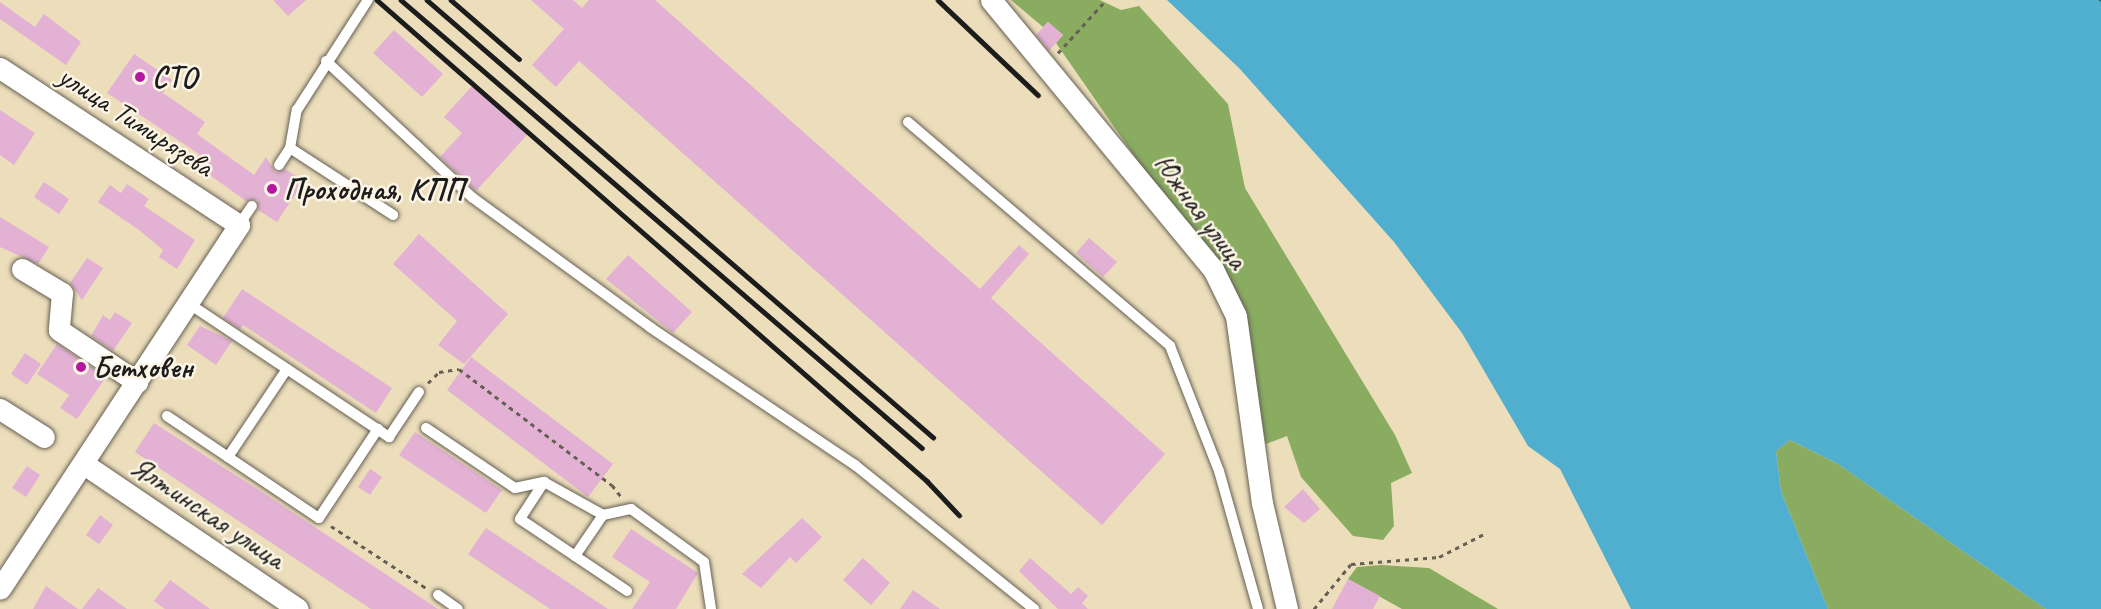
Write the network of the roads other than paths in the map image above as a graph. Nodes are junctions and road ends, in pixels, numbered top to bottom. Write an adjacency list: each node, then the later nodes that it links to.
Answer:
1 (368, 0): 3 (lane)
2 (991, 0): 34 (street, Южная улица)
3 (326, 61): 6 (lane); 32 (lane)
4 (0, 68): 10 (street, улица Тимирязева)
5 (908, 122): 33 (lane)
6 (290, 148): 7 (lane); 9 (lane)
7 (279, 165)
8 (252, 206): 10 (lane)
9 (393, 215)
10 (239, 225): 12 (street)
11 (22, 269): 14 (street)
12 (188, 303): 13 (lane); 14 (street)
13 (287, 369): 19 (lane); 21 (lane)
14 (137, 382): 22 (street)
15 (419, 392): 19 (lane)
16 (0, 410): 20 (street)
17 (167, 416): 21 (lane)
18 (426, 428): 23 (lane)
19 (378, 429): 21 (lane)
20 (44, 437)
21 (228, 458)
22 (84, 464): 26 (street); 29 (street, Ялтинская улица)
23 (544, 482): 24 (lane); 25 (lane)
24 (603, 515): 25 (lane); 31 (lane)
25 (575, 556): 27 (lane)
26 (0, 589)
27 (627, 591)
28 (438, 595): 30 (lane)
29 (298, 609)
30 (459, 609)
31 (711, 609)
32 (1034, 609)
33 (1258, 609)
34 (1287, 609)

